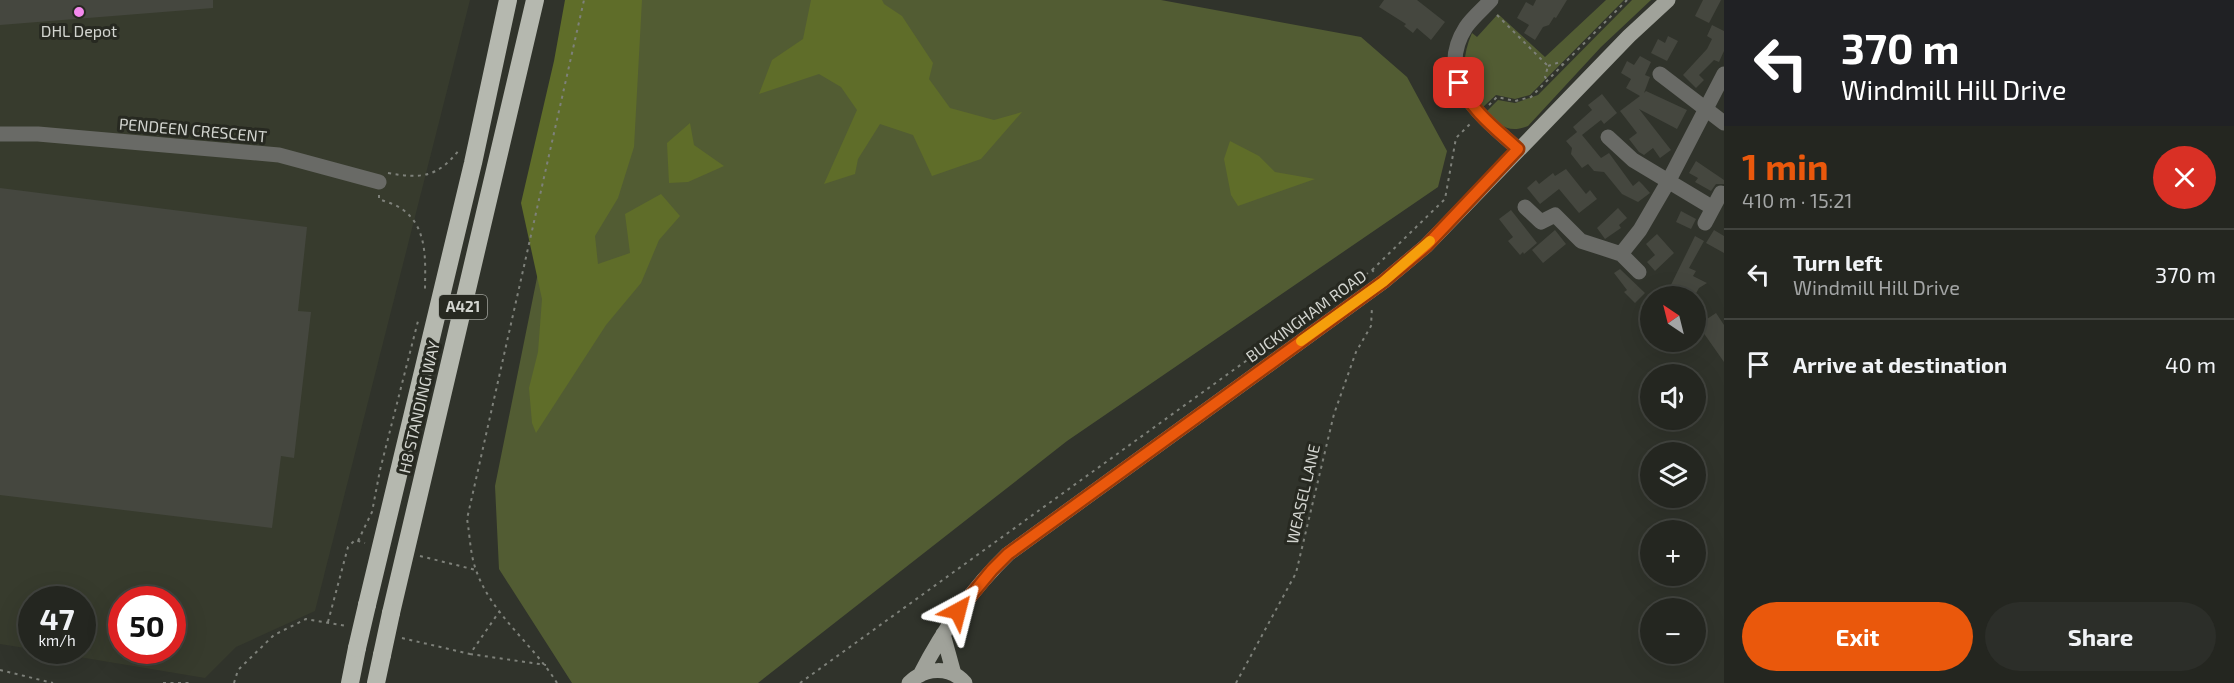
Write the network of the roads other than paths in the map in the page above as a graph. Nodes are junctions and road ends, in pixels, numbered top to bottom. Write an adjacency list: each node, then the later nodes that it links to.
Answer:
1 (508, 0): 23 (highway, H8 STANDING WAY / A421, bridge)
2 (536, 0): 24 (highway, H8 STANDING WAY / A421, bridge)
3 (1668, 0): 11 (main road, BUCKINGHAM ROAD)
4 (1486, 5): 11 (street)
5 (1660, 74): 7 (street)
6 (1724, 74): 7 (street)
7 (1705, 108): 8 (street); 13 (street)
8 (1724, 123)
9 (0, 134): 12 (street, PENDEEN CRESCENT)
10 (1608, 137): 13 (street)
11 (1518, 149): 20 (main road, BUCKINGHAM ROAD)
12 (380, 177)
13 (1668, 182): 16 (street); 18 (street)
14 (1720, 193): 16 (street)
15 (1525, 207): 18 (street)
16 (1713, 208): 17 (street)
17 (1705, 223)
18 (1621, 254): 19 (street)
19 (1639, 272)
20 (943, 634): 21 (main road, BUCKINGHAM ROAD); 22 (main road)
21 (915, 679): 22 (main road)
22 (960, 679)
23 (350, 683)
24 (376, 683)

